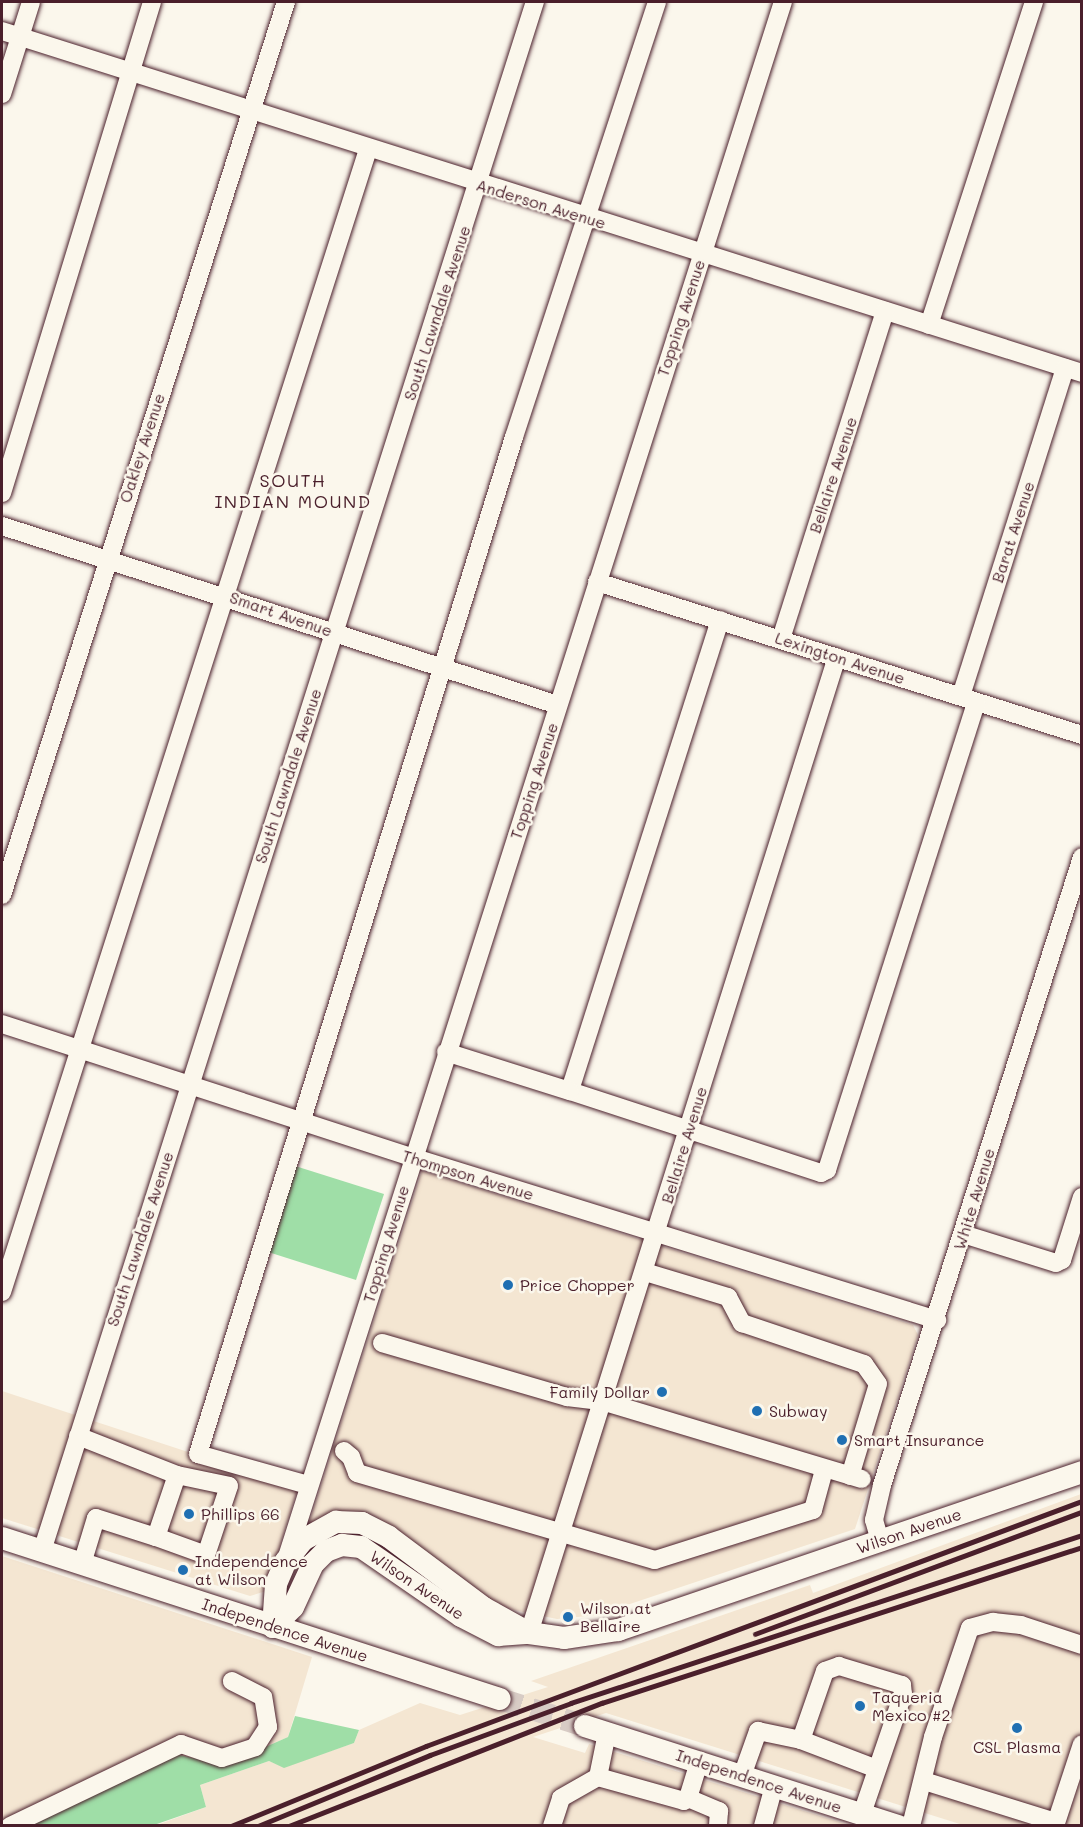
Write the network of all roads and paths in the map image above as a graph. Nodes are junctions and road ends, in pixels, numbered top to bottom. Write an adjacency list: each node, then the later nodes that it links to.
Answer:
1 (31, 2): 9 (street)
2 (152, 2): 10 (street)
3 (286, 2): 12 (street, Oakley Avenue)
4 (535, 2): 14 (street, South Lawndale Avenue)
5 (657, 2): 15 (street)
6 (783, 2): 16 (street, Topping Avenue)
7 (1034, 2): 18 (street)
8 (2, 31): 9 (street, Anderson Avenue)
9 (20, 36): 10 (street, Anderson Avenue); 11 (street)
10 (130, 72): 12 (street, Anderson Avenue); 20 (street)
11 (2, 94)
12 (251, 111): 13 (street, Anderson Avenue); 22 (street, Oakley Avenue)
13 (368, 149): 14 (street, Anderson Avenue); 24 (street)
14 (478, 185): 15 (street, Anderson Avenue); 26 (street, South Lawndale Avenue)
15 (587, 218): 16 (street, Anderson Avenue); 29 (street)
16 (701, 253): 17 (street, Anderson Avenue); 23 (street, Topping Avenue)
17 (885, 311): 18 (street, Anderson Avenue); 27 (street, Bellaire Avenue)
18 (929, 325): 19 (street, Anderson Avenue)
19 (1073, 371): 30 (street, Barat Avenue)
20 (2, 493)
21 (2, 526): 22 (street, Smart Avenue)
22 (107, 558): 24 (street, Smart Avenue); 34 (street, Oakley Avenue)
23 (597, 582): 25 (street, Lexington Avenue); 31 (street, Topping Avenue)
24 (223, 595): 26 (street, Smart Avenue); 36 (street)
25 (720, 620): 27 (street, Lexington Avenue); 39 (street)
26 (334, 632): 29 (street, Smart Avenue); 38 (street, South Lawndale Avenue)
27 (781, 639): 28 (street, Lexington Avenue)
28 (837, 657): 30 (street, Lexington Avenue); 41 (street, Bellaire Avenue)
29 (444, 666): 31 (street, Smart Avenue); 40 (street)
30 (969, 699): 32 (street, Lexington Avenue); 41 (street, Barat Avenue)
31 (558, 705): 37 (street, Topping Avenue)
32 (1082, 735)
33 (1080, 869): 45 (street, White Avenue)
34 (2, 895)
35 (2, 1024): 36 (street, Thompson Avenue)
36 (80, 1049): 38 (street, Thompson Avenue); 47 (street)
37 (446, 1052): 39 (street, Barat Avenue); 42 (street, Topping Avenue)
38 (189, 1085): 40 (street, Thompson Avenue); 51 (street, South Lawndale Avenue)
39 (570, 1091): 41 (street, Barat Avenue)
40 (301, 1122): 42 (street, Thompson Avenue); 56 (street)
41 (688, 1130): 44 (street, Bellaire Avenue)
42 (412, 1157): 44 (street, Thompson Avenue); 56 (street, Topping Avenue)
43 (1082, 1197): 45 (street)
44 (656, 1233): 46 (street, Bellaire Avenue); 48 (street, Thompson Avenue)
45 (963, 1234): 48 (street, White Avenue)
46 (645, 1272): 50 (street, Bellaire Avenue); 53 (street)
47 (2, 1292)
48 (937, 1320): 60 (street, White Avenue)
49 (382, 1343): 50 (street)
50 (605, 1402): 53 (street); 57 (street, Bellaire Avenue)
51 (78, 1437): 55 (street); 61 (street, South Lawndale Avenue)
52 (344, 1451): 57 (street)
53 (824, 1470): 57 (street)
54 (1082, 1472): 60 (main road, Wilson Avenue)
55 (177, 1475): 58 (street); 58 (street)
56 (308, 1485): 62 (street, Topping Avenue)
57 (561, 1534): 65 (street, Bellaire Avenue)
58 (156, 1537): 63 (street)
59 (2, 1538): 61 (main road, Independence Avenue)
60 (880, 1541): 65 (main road, Wilson Avenue)
61 (42, 1551): 63 (main road, Independence Avenue)
62 (286, 1561): 64 (main road, Wilson Avenue); 65 (main road, Wilson Avenue)
63 (82, 1564): 64 (main road, Independence Avenue)
64 (273, 1627): 65 (main road, Wilson Avenue); 68 (main road, Independence Avenue)
65 (529, 1633)
66 (1082, 1645): 77 (street)
67 (232, 1681): 82 (street)
68 (500, 1699)
69 (585, 1726): 70 (main road, Independence Avenue)
70 (607, 1733): 73 (main road, Independence Avenue); 76 (street)
71 (801, 1740): 74 (street); 74 (street); 75 (street)
72 (1082, 1744): 81 (street)
73 (699, 1762): 75 (main road, Independence Avenue); 79 (street)
74 (877, 1769): 80 (street)
75 (742, 1776): 78 (main road, Independence Avenue)
76 (598, 1777): 79 (street); 83 (street)
77 (924, 1781): 81 (street); 87 (street)
78 (774, 1786): 80 (main road, Independence Avenue); 85 (street)
79 (688, 1798): 84 (street)
80 (862, 1814): 86 (main road, Independence Avenue)
81 (1056, 1824)
82 (10, 1826)
83 (552, 1826)
84 (718, 1826)
85 (762, 1826)
86 (898, 1826)
87 (911, 1826)

